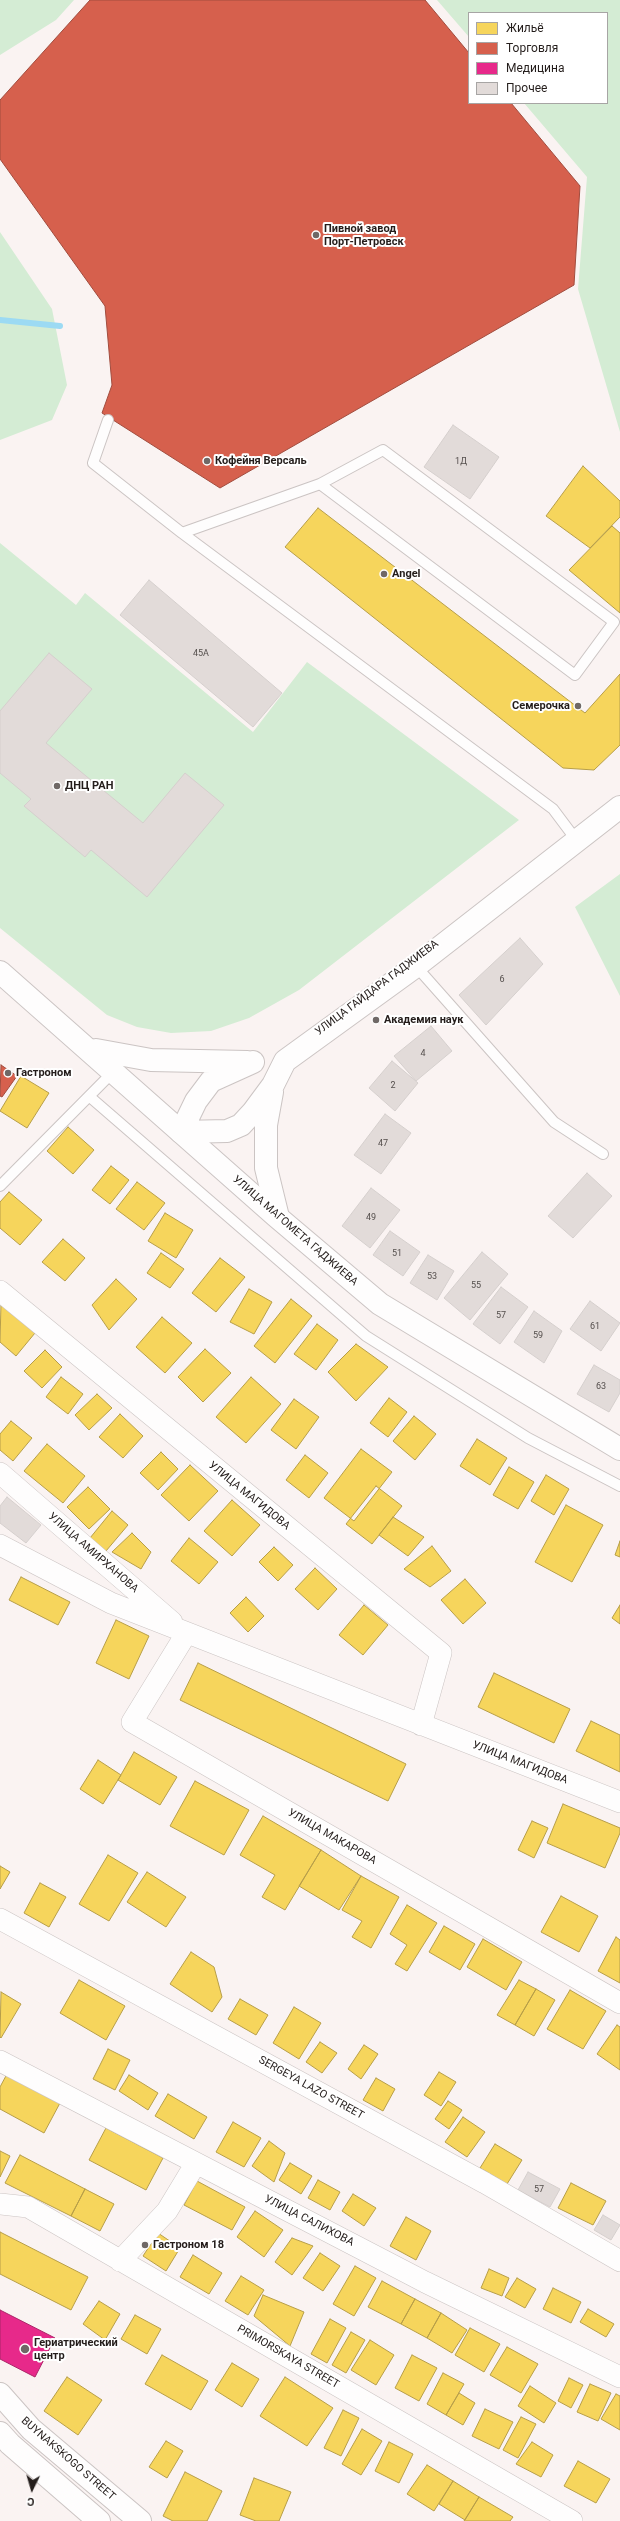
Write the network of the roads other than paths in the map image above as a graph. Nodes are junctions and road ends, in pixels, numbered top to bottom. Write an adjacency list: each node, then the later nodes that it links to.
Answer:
1 (108, 420): 3 (lane)
2 (320, 484): 2 (lane); 3 (lane)
3 (182, 533): 6 (lane)
4 (620, 802): 6 (main road, УЛИЦА ГАЙДАРА ГАДЖИЕВА)
5 (620, 807): 7 (main road, УЛИЦА ГАЙДАРА ГАДЖИЕВА)
6 (574, 837): 7 (main road, УЛИЦА ГАЙДАРА ГАДЖИЕВА)
7 (414, 964): 11 (main road, УЛИЦА ГАЙДАРА ГАДЖИЕВА); 13 (main road, УЛИЦА ГАЙДАРА ГАДЖИЕВА); 16 (lane)
8 (0, 968): 10 (main road, УЛИЦА МАГОМЕТА ГАДЖИЕВА)
9 (0, 972): 12 (main road, УЛИЦА МАГОМЕТА ГАДЖИЕВА)
10 (96, 1050): 11 (main road, УЛИЦА ГАЙДАРА ГАДЖИЕВА); 15 (main road, УЛИЦА МАГОМЕТА ГАДЖИЕВА)
11 (253, 1062): 15 (main road)
12 (114, 1071): 14 (lane); 15 (main road, УЛИЦА МАГОМЕТА ГАДЖИЕВА)
13 (273, 1085): 15 (main road); 18 (main road)
14 (90, 1097): 17 (lane); 23 (lane)
15 (184, 1130): 18 (main road, УЛИЦА МАГОМЕТА ГАДЖИЕВА); 21 (main road, УЛИЦА МАГОМЕТА ГАДЖИЕВА)
16 (604, 1154)
17 (0, 1186)
18 (277, 1213): 20 (main road, УЛИЦА МАГОМЕТА ГАДЖИЕВА)
19 (0, 1291): 26 (street, УЛИЦА МАГИДОВА)
20 (620, 1444)
21 (620, 1449)
22 (0, 1473): 25 (street, УЛИЦА АМИРХАНОВА)
23 (620, 1486)
24 (0, 1545): 25 (street, УЛИЦА МАГИДОВА)
25 (186, 1634): 26 (street, УЛИЦА МАГИДОВА); 29 (street, УЛИЦА МАКАРОВА)
26 (420, 1725): 27 (street, УЛИЦА МАГИДОВА)
27 (620, 1802)
28 (0, 1919): 34 (street, SERGEYA LAZO STREET)
29 (620, 2003)
30 (0, 2061): 31 (street, УЛИЦА САЛИХОВА)
31 (196, 2162): 33 (street); 35 (street, УЛИЦА САЛИХОВА)
32 (0, 2204): 33 (street, PRIMORSKAYA STREET)
33 (120, 2260): 40 (street, PRIMORSKAYA STREET)
34 (620, 2261)
35 (620, 2377)
36 (0, 2394): 39 (main road, BUYNAKSKOGO STREET)
37 (0, 2433): 38 (main road)
38 (99, 2521)
39 (140, 2521)
40 (572, 2521)

